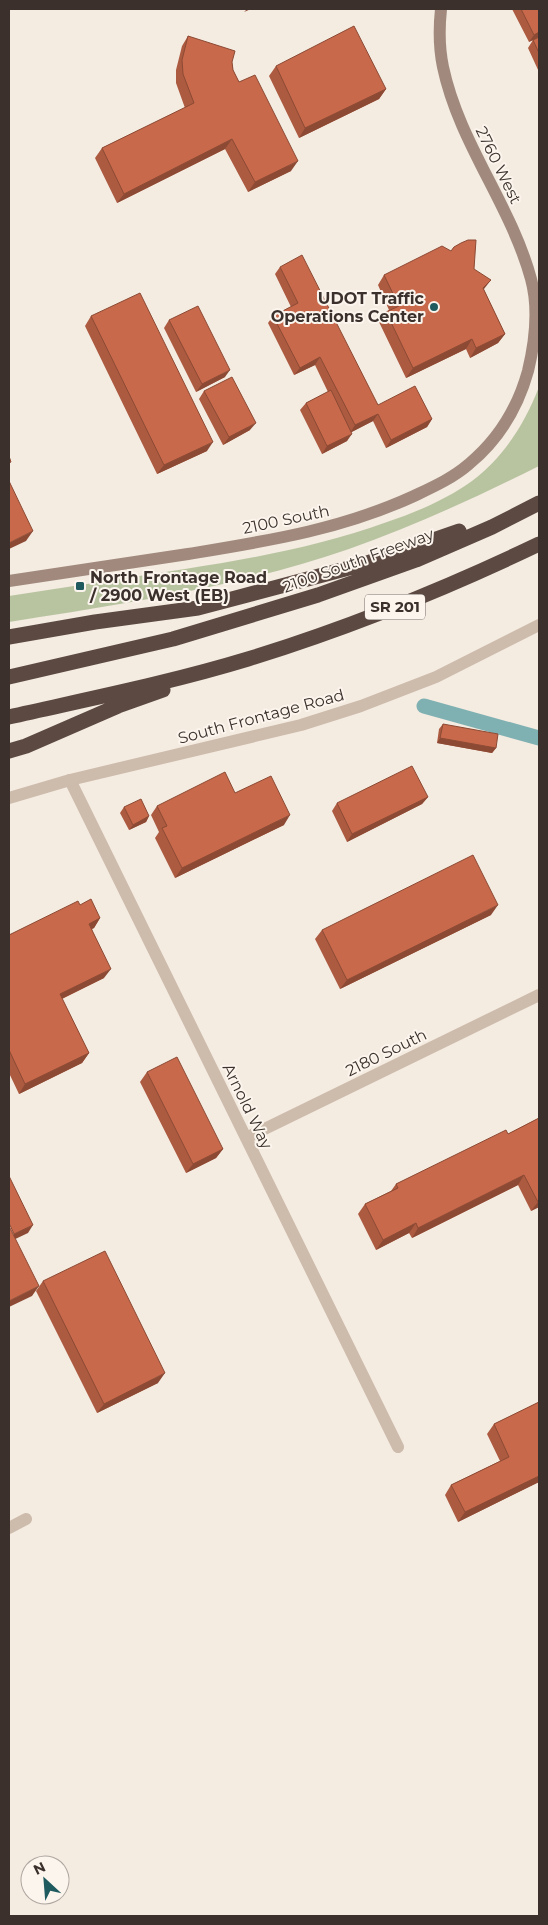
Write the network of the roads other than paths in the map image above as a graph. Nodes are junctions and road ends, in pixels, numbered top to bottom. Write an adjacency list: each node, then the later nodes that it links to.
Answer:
1 (441, 9): 2 (main road, 2760 West)
2 (522, 392): 6 (main road, 2100 South)
3 (539, 499): 8 (highway)
4 (539, 503): 10 (highway, 2100 South Freeway / SR 201)
5 (539, 544): 9 (highway, SR 201)
6 (9, 581)
7 (539, 625): 13 (street, South Frontage Road)
8 (9, 636)
9 (246, 659): 11 (highway, SR 201); 12 (highway)
10 (9, 677)
11 (9, 717)
12 (9, 751)
13 (70, 780): 14 (street, South Frontage Road); 16 (street, Arnold Way)
14 (9, 798)
15 (539, 995): 16 (street, 2180 South)
16 (246, 1138): 17 (street, Arnold Way)
17 (398, 1447)
18 (26, 1519): 19 (street)
19 (9, 1528)

